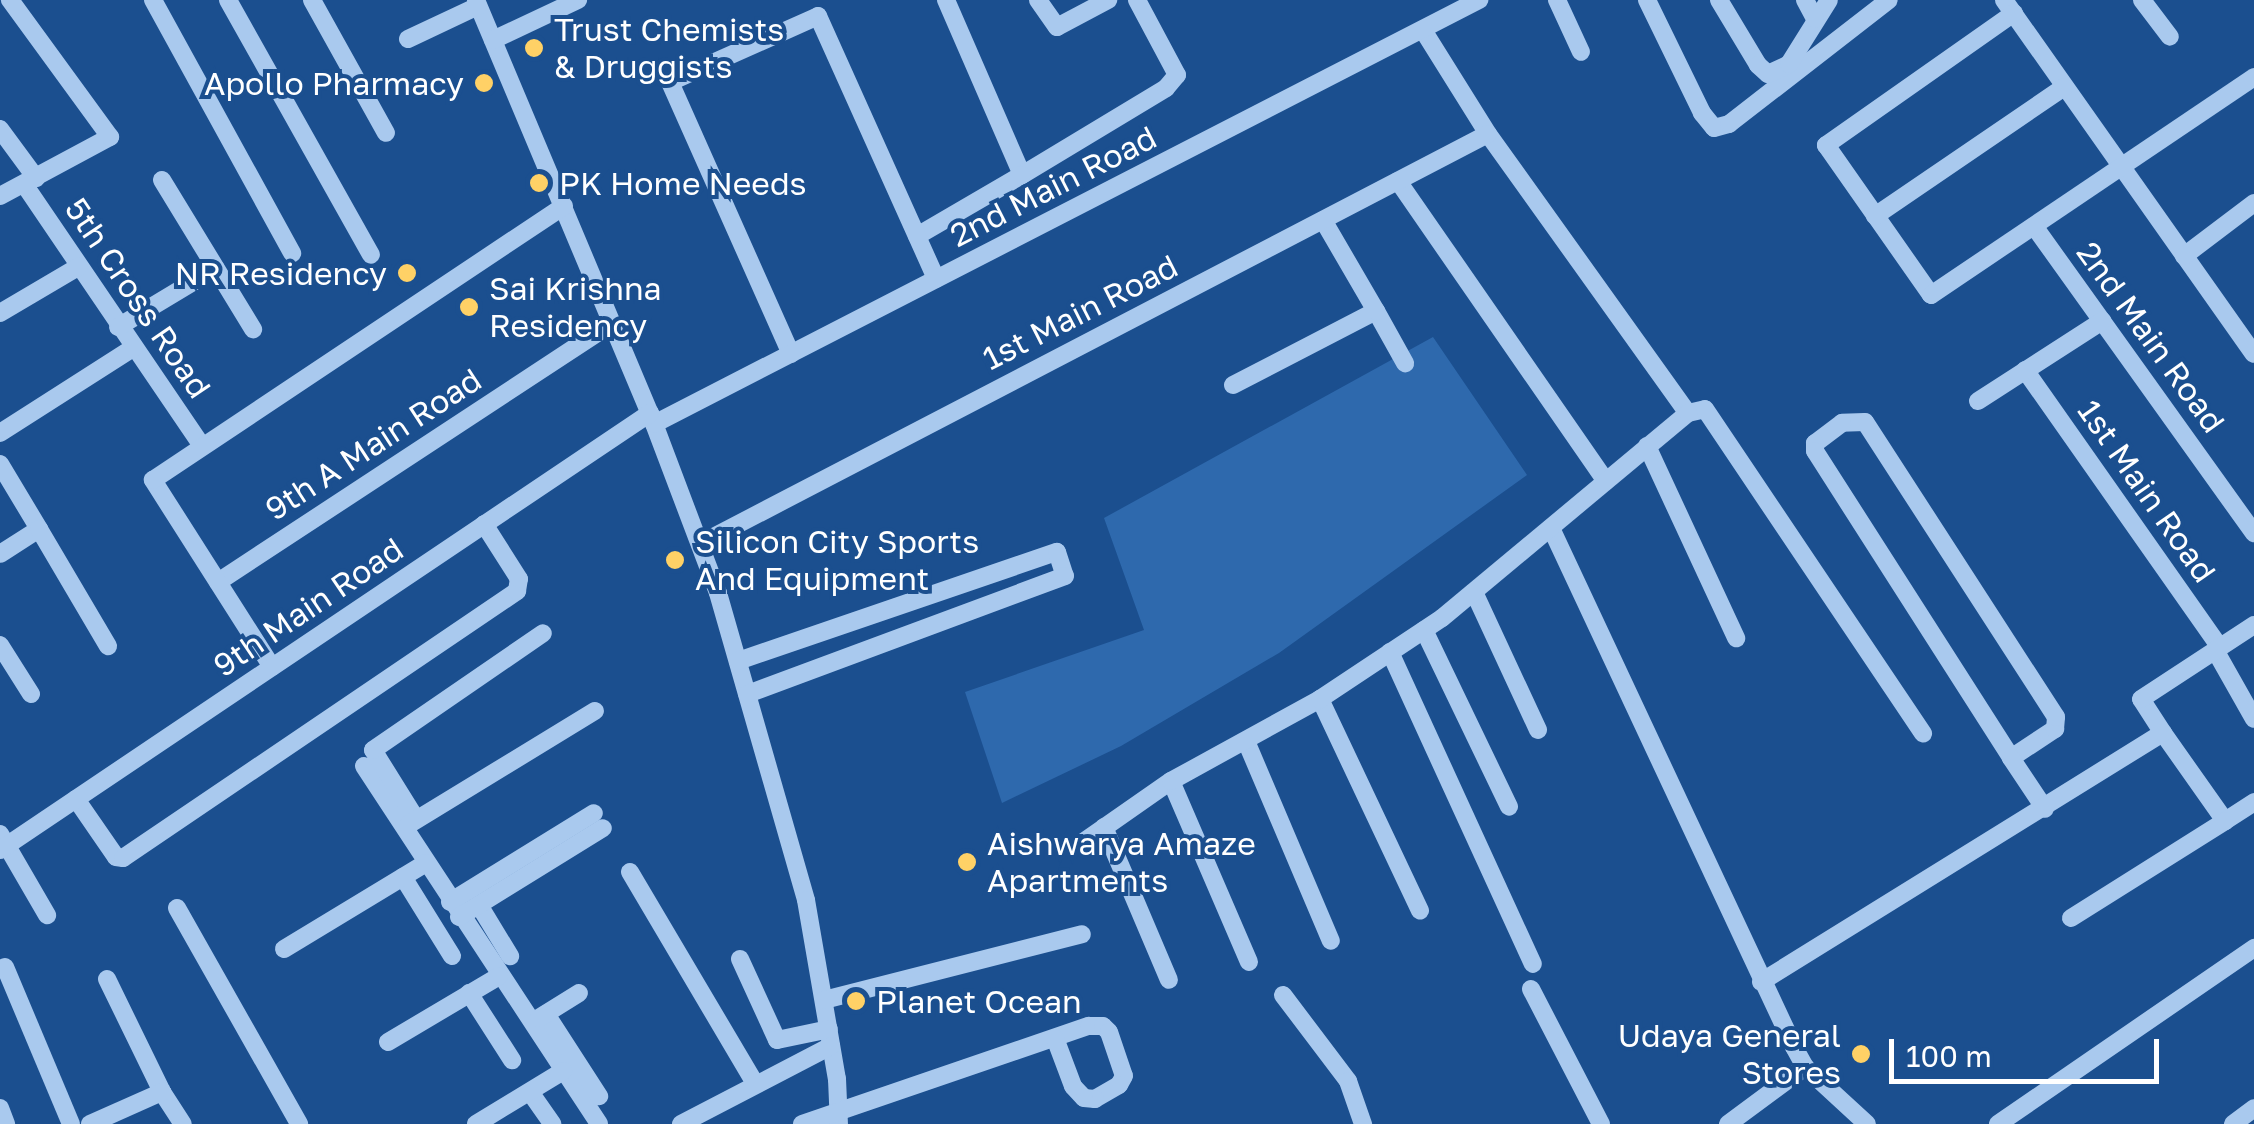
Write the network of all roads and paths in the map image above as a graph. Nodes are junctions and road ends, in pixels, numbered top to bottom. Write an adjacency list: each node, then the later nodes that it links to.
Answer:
1 (10, 0): 33 (street)
2 (152, 0): 43 (street)
3 (228, 0): 44 (street)
4 (312, 0): 29 (street)
5 (578, 0): 24 (street)
6 (946, 0): 32 (street)
7 (1038, 0): 8 (street)
8 (1108, 0)
9 (1137, 0): 32 (street)
10 (1479, 0): 21 (street, 2nd Main Road)
11 (1557, 0): 25 (street)
12 (1647, 0): 16 (street)
13 (1720, 0): 20 (street)
14 (1805, 0): 20 (street)
15 (1830, 0): 20 (street)
16 (1889, 0)
17 (2142, 0): 22 (street)
18 (477, 3): 23 (street); 24 (street)
19 (2009, 6): 27 (street); 39 (street)
20 (1815, 19)
21 (1423, 30): 30 (street); 48 (street, 2nd Main Road)
22 (2170, 37)
23 (408, 39)
24 (494, 40): 38 (street)
25 (1580, 52)
26 (2254, 77): 31 (street)
27 (2064, 86): 31 (street); 39 (street)
28 (0, 129): 33 (street, 5th Cross Road)
29 (386, 133)
30 (1488, 134): 35 (street, 1st Main Road); 62 (street)
31 (2122, 167): 41 (street); 45 (street)
32 (1022, 176): 42 (street)
33 (30, 180): 36 (street); 46 (street, 5th Cross Road)
34 (162, 180): 47 (street)
35 (1398, 181): 40 (street, 1st Main Road); 68 (street)
36 (0, 196)
37 (2254, 203): 45 (street)
38 (564, 206): 52 (street); 65 (street)
39 (1875, 216): 41 (street)
40 (1323, 220): 49 (street); 73 (street, 1st Main Road)
41 (2034, 226): 51 (street, 2nd Main Road)
42 (917, 236): 48 (street); 56 (street)
43 (292, 253)
44 (370, 255)
45 (2184, 256): 57 (street)
46 (78, 266): 50 (street); 53 (street, 5th Cross Road)
47 (216, 268): 53 (street); 54 (street)
48 (936, 279): 56 (street, 2nd Main Road)
49 (1376, 311): 58 (street); 60 (street)
50 (0, 313)
51 (2102, 320): 59 (street); 72 (street, 2nd Main Road)
52 (612, 323): 63 (street); 75 (street, 9th A Main Road)
53 (118, 327): 55 (street, 5th Cross Road)
54 (253, 329)
55 (133, 348): 64 (street); 65 (street, 5th Cross Road)
56 (791, 354): 63 (street, 2nd Main Road)
57 (2254, 354)
58 (1405, 362)
59 (2025, 370): 61 (street); 83 (street, 1st Main Road)
60 (1233, 385)
61 (1978, 400)
62 (1688, 413): 66 (street); 93 (street)
63 (652, 418): 69 (street, 9th Main Road); 73 (street)
64 (0, 433)
65 (202, 446): 75 (street)
66 (1647, 446): 68 (street); 80 (street)
67 (0, 464): 71 (street)
68 (1606, 480): 70 (street)
69 (484, 524): 86 (street, 9th Main Road); 99 (street)
70 (1551, 528): 76 (street); 130 (street)
71 (39, 529): 74 (street); 82 (street)
72 (2254, 532)
73 (700, 544): 85 (street)
74 (0, 554)
75 (218, 582): 86 (street)
76 (1474, 592): 78 (street); 92 (street)
77 (2254, 625): 83 (street)
78 (1424, 630): 84 (street); 101 (street)
79 (542, 633): 104 (street)
80 (1736, 638)
81 (0, 645): 87 (street)
82 (108, 646)
83 (2218, 649): 91 (street, 1st Main Road); 94 (street)
84 (1390, 652): 89 (street); 125 (street)
85 (738, 661): 88 (street); 88 (street)
86 (272, 667): 99 (street, 9th Main Road)
87 (31, 694)
88 (748, 694): 135 (street)
89 (1320, 699): 95 (street); 114 (street)
90 (594, 712): 104 (street)
91 (2254, 719)
92 (1538, 730)
93 (1924, 732)
94 (2163, 734): 102 (street); 103 (street)
95 (1246, 740): 98 (street); 118 (street)
96 (2011, 758): 96 (street); 102 (street)
97 (364, 766): 104 (street)
98 (1171, 780): 105 (street); 124 (street)
99 (76, 798): 106 (street, 9th Main Road)
100 (2254, 802): 103 (street)
101 (1510, 807)
102 (2045, 809): 130 (street)
103 (2225, 822): 116 (street)
104 (410, 823): 108 (street)
105 (1104, 827): 107 (street); 129 (street)
106 (2, 843): 115 (street)
107 (1082, 843)
108 (426, 863): 110 (street); 113 (street)
109 (630, 872): 143 (street)
110 (402, 878): 120 (street); 121 (street)
111 (479, 905): 113 (street); 113 (street); 122 (street)
112 (177, 908): 154 (street)
113 (454, 909): 127 (street)
114 (1420, 911)
115 (47, 915)
116 (2071, 918)
117 (1082, 934): 135 (street)
118 (1331, 941)
119 (2254, 948): 164 (street)
120 (284, 949)
121 (452, 956)
122 (510, 956)
123 (740, 959): 137 (street)
124 (1249, 962)
125 (1533, 964)
126 (5, 967): 151 (street)
127 (498, 976): 132 (street); 136 (street)
128 (107, 978): 144 (street)
129 (1169, 980)
130 (1761, 982): 141 (street)
131 (1530, 989): 161 (street)
132 (470, 993): 139 (street); 140 (street)
133 (580, 994): 136 (street)
134 (1283, 996): 160 (street)
135 (824, 1000): 137 (street)
136 (538, 1018): 142 (street); 146 (street)
137 (830, 1037): 143 (street); 149 (street)
138 (1056, 1038): 138 (street); 149 (street)
139 (388, 1042)
140 (512, 1060)
141 (1805, 1067): 162 (street); 163 (street)
142 (563, 1072): 145 (street); 157 (street)
143 (755, 1083): 158 (street)
144 (162, 1092): 152 (street); 153 (street)
145 (530, 1092): 155 (street); 156 (street)
146 (599, 1096)
147 (0, 1108): 150 (street)
148 (2254, 1108): 165 (street)
149 (839, 1119): 159 (street)
150 (6, 1124)
151 (71, 1124)
152 (90, 1124)
153 (183, 1124)
154 (299, 1124)
155 (476, 1124)
156 (552, 1124)
157 (598, 1124)
158 (681, 1124)
159 (802, 1124)
160 (1364, 1124)
161 (1600, 1124)
162 (1728, 1124)
163 (1867, 1124)
164 (1998, 1124)
165 (2233, 1124)

